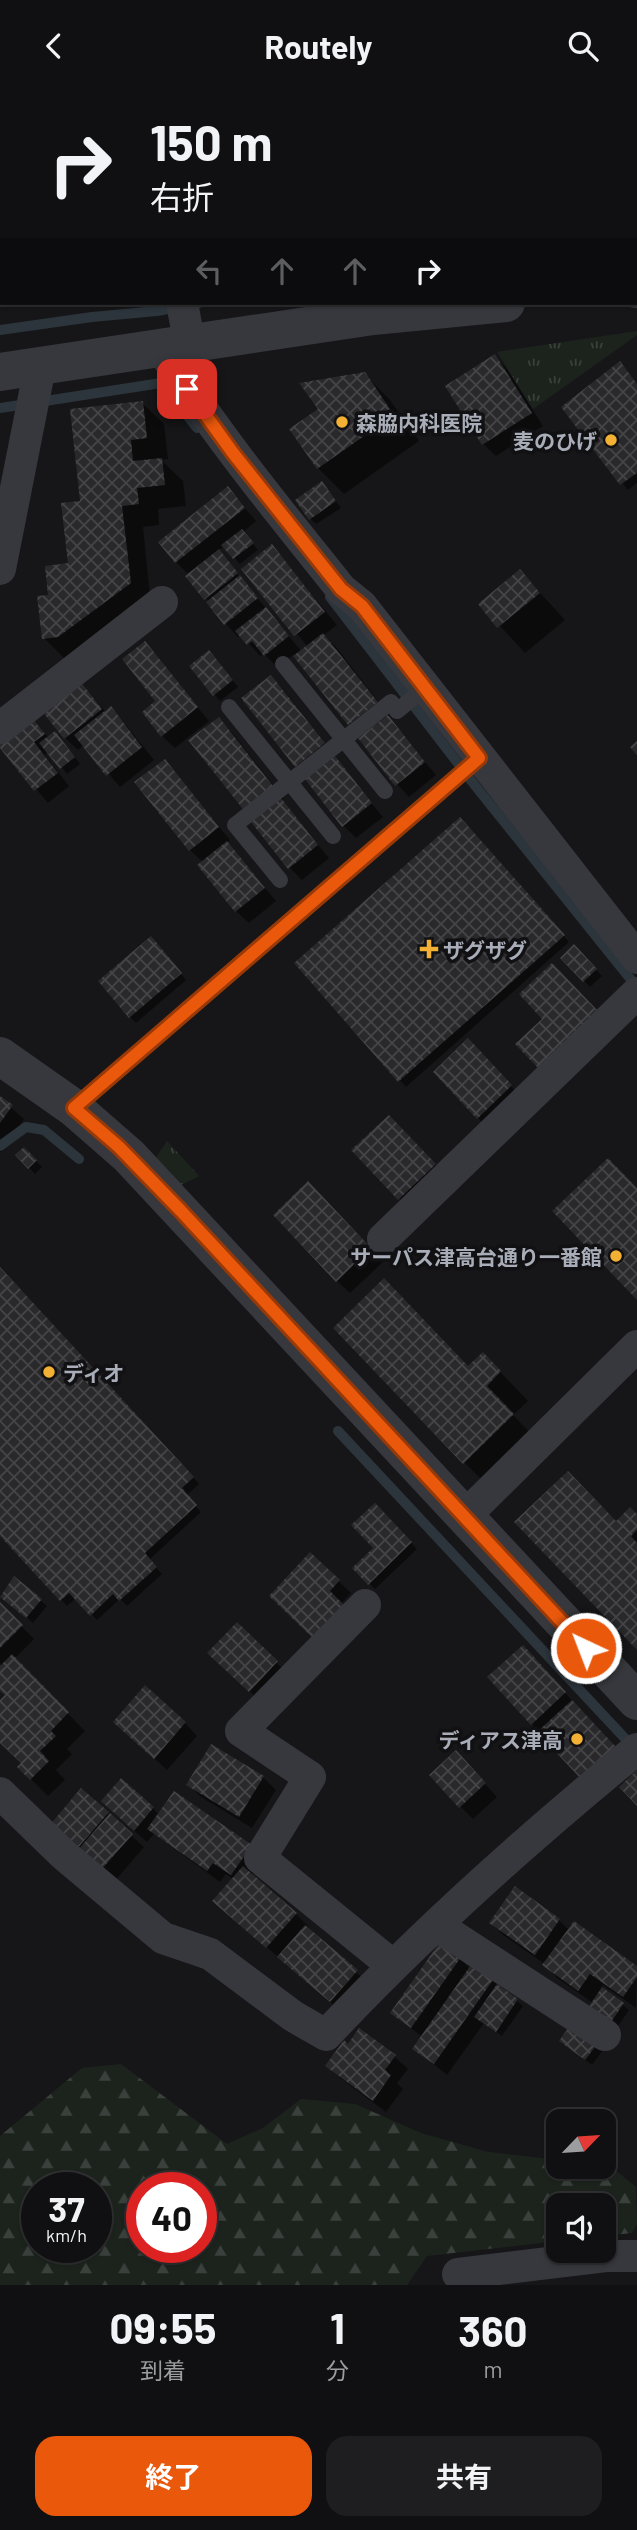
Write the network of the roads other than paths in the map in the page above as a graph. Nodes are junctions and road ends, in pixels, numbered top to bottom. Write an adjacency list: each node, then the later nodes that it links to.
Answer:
1 (486, 305): 2 (street)
2 (180, 346): 4 (street); 8 (street)
3 (0, 372): 4 (street)
4 (35, 392): 5 (street)
5 (0, 569)
6 (162, 602): 10 (street)
7 (283, 664): 11 (lane)
8 (415, 697): 11 (lane); 12 (street)
9 (229, 707): 13 (lane)
10 (0, 729)
11 (343, 740): 13 (lane); 14 (lane)
12 (469, 766): 17 (street); 20 (lane)
13 (290, 782): 15 (lane); 16 (lane)
14 (385, 791)
15 (333, 836)
16 (280, 880)
17 (637, 958)
18 (636, 994): 21 (street)
19 (0, 1056): 20 (street)
20 (74, 1108): 23 (street)
21 (383, 1239)
22 (637, 1346): 23 (street)
23 (465, 1516): 25 (street)
24 (365, 1605): 29 (street)
25 (637, 1701)
26 (634, 1751): 28 (street)
27 (0, 1793): 29 (street)
28 (436, 1925): 29 (street); 30 (street)
29 (392, 1965)
30 (606, 2035)
31 (637, 2256): 32 (street)
32 (458, 2274)

